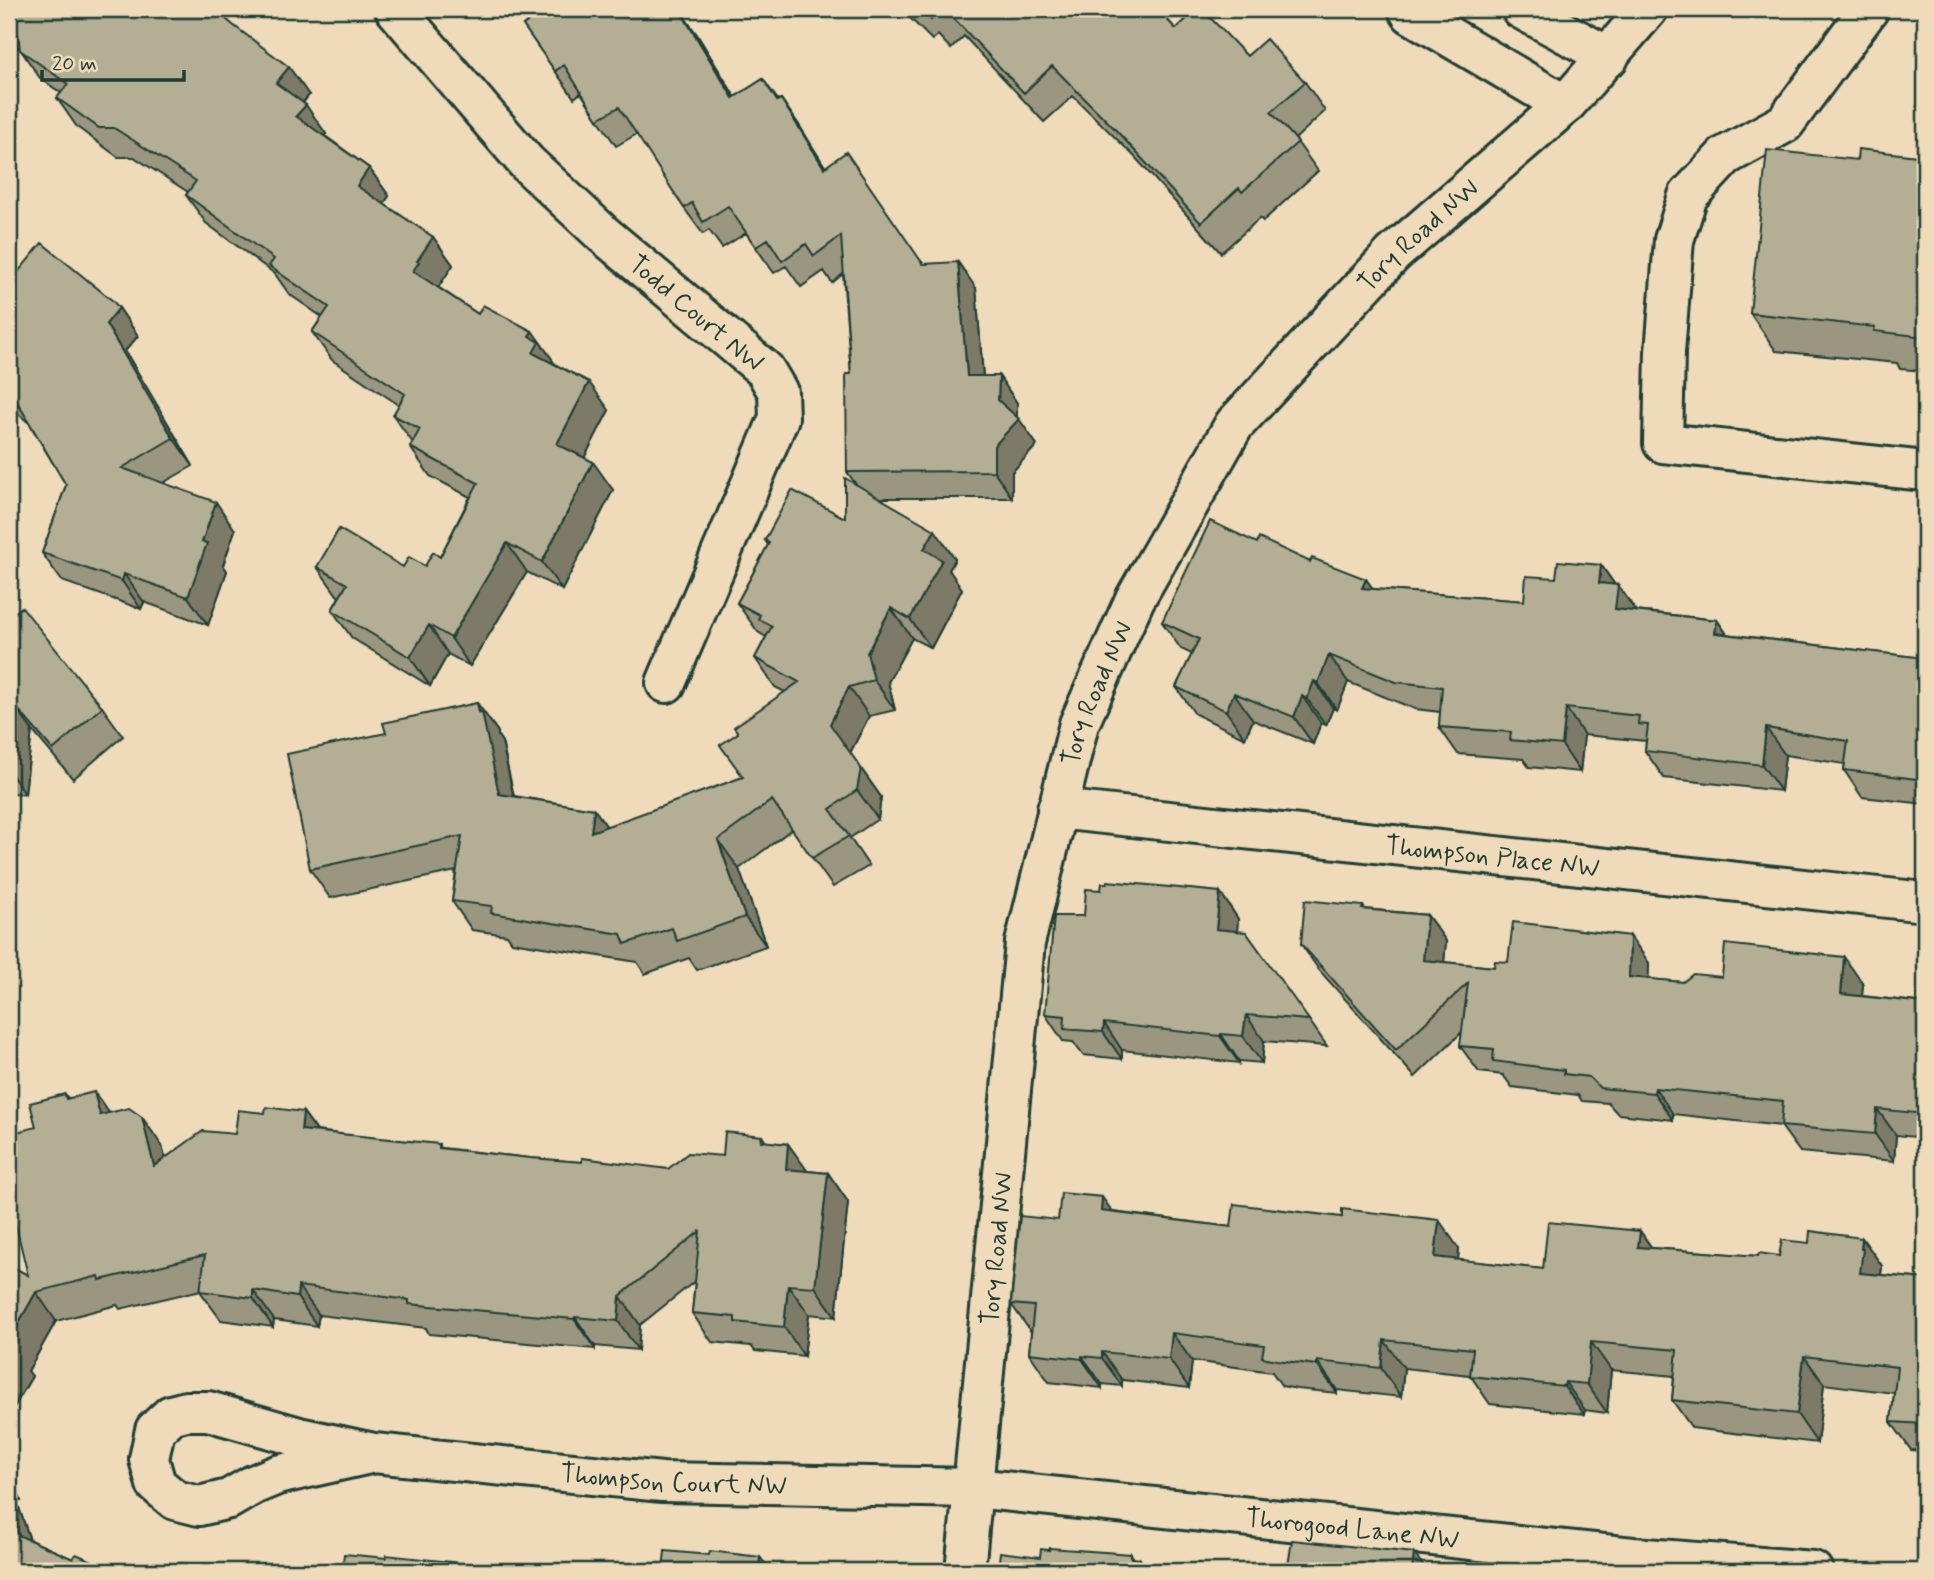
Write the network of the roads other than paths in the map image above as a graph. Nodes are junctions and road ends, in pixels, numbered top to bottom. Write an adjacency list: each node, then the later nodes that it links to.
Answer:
1 (395, 9): 9 (street, Todd Court NW)
2 (1408, 9): 7 (street)
3 (1521, 9): 6 (street)
4 (1648, 9): 6 (street, Tory Road NW)
5 (1869, 9): 8 (street)
6 (1609, 57): 7 (street, Tory Road NW)
7 (1565, 104): 10 (street, Tory Road NW)
8 (1925, 471)
9 (666, 683)
10 (1057, 810): 11 (street, Thompson Place NW); 13 (street, Tory Road NW)
11 (1925, 902)
12 (374, 1453): 12 (street, Thompson Court NW); 13 (street, Thompson Court NW)
13 (974, 1488): 14 (street, Thorogood Lane NW); 15 (street, Tory Road NW)
14 (1632, 1564): 16 (street, Thorogood Lane NW)
15 (965, 1571)
16 (1814, 1571)

